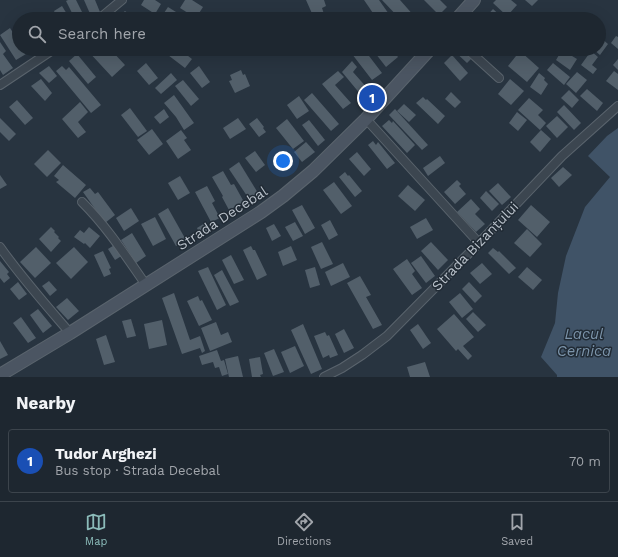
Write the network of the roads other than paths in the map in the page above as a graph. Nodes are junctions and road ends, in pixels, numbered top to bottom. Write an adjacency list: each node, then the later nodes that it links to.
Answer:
1 (122, 0): 3 (street)
2 (474, 0): 4 (main road)
3 (107, 12)
4 (463, 12)
5 (44, 56): 9 (street)
6 (424, 56): 11 (main road, Strada Decebal)
7 (475, 56): 8 (street)
8 (499, 78)
9 (0, 85)
10 (618, 106): 13 (street, Strada Bizanțului)
11 (366, 119): 13 (street); 15 (main road, Strada Decebal)
12 (82, 202): 15 (street)
13 (479, 243): 18 (street, Strada Bizanțului)
14 (0, 247): 16 (street)
15 (146, 285): 16 (main road, Strada Decebal)
16 (70, 333): 17 (main road, Strada Decebal)
17 (0, 374)
18 (324, 377)

